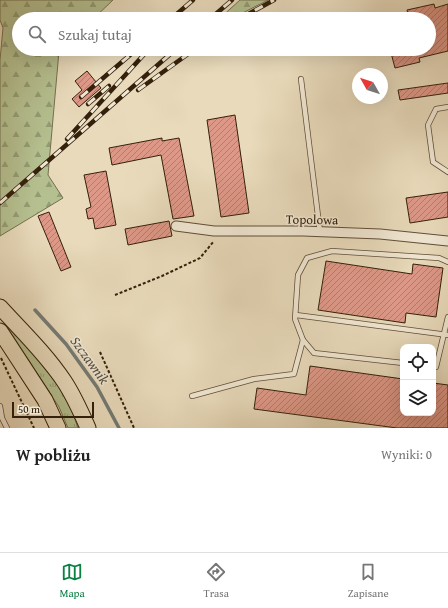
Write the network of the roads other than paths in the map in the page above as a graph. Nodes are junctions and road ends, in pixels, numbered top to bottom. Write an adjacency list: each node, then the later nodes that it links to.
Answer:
1 (301, 79): 5 (lane)
2 (448, 107): 3 (lane)
3 (448, 172)
4 (176, 226): 5 (street, Topolowa)
5 (320, 232): 6 (street, Topolowa)
6 (448, 241)
7 (448, 262): 9 (lane)
8 (0, 307): 20 (main road)
9 (296, 314): 12 (lane); 13 (lane)
10 (448, 317): 12 (lane)
11 (0, 331): 19 (main road)
12 (446, 335): 15 (lane)
13 (303, 340): 14 (lane); 16 (lane)
14 (400, 362)
15 (436, 367)
16 (192, 396)
17 (0, 406): 18 (lane)
18 (7, 428)
19 (58, 428)
20 (88, 428)

